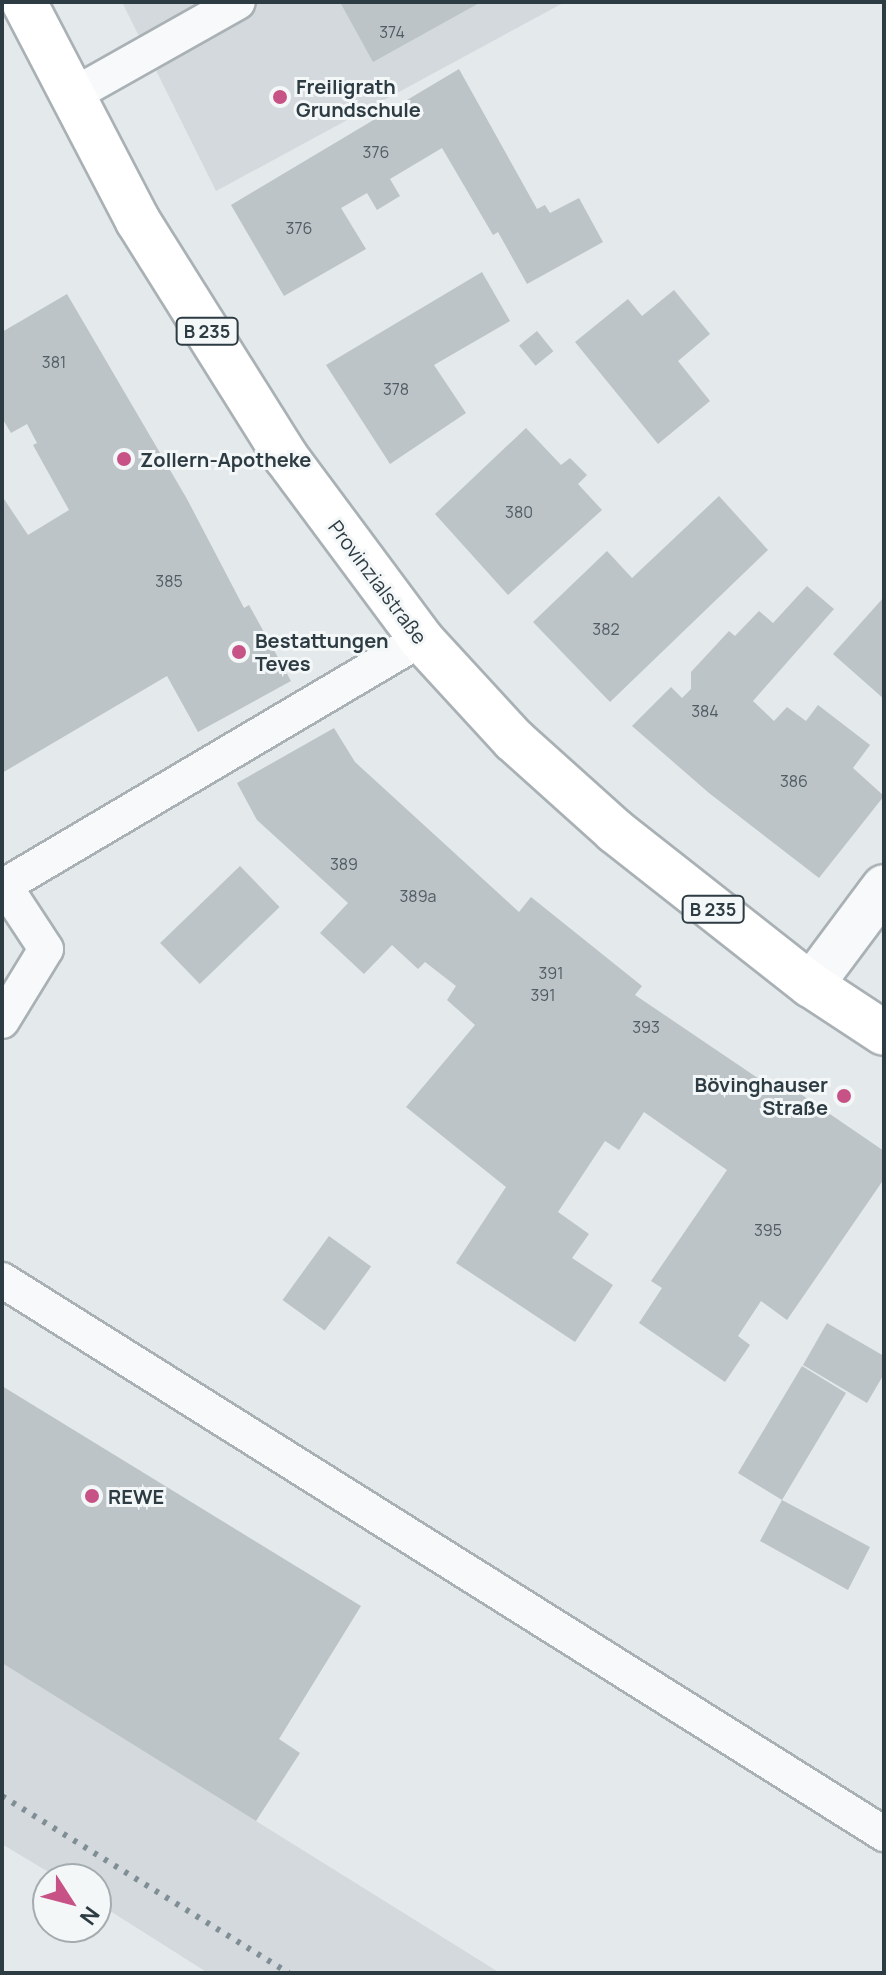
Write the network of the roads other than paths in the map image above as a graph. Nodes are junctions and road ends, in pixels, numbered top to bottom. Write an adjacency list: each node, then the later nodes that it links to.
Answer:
1 (24, 2): 3 (main road, Provinzialstraße / B 235)
2 (238, 2): 3 (lane)
3 (73, 95): 4 (main road, Provinzialstraße / B 235)
4 (421, 639): 5 (lane); 7 (main road, Provinzialstraße / B 235)
5 (3, 886): 8 (lane)
6 (884, 887): 7 (street)
7 (811, 985): 9 (main road, Provinzialstraße / B 235)
8 (2, 1021)
9 (884, 1033)
10 (2, 1280): 11 (lane)
11 (884, 1834)

